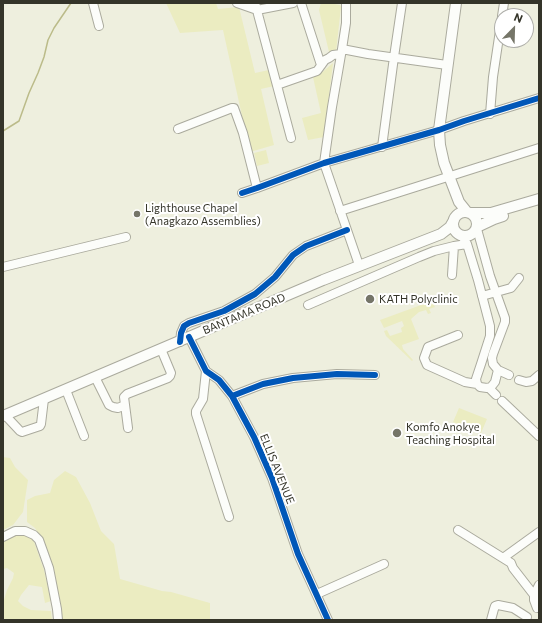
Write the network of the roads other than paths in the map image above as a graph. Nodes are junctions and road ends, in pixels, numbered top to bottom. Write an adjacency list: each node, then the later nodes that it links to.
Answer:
1 (93, 3): 9 (street)
2 (237, 3): 8 (street)
3 (293, 3): 8 (street)
4 (301, 3): 13 (street)
5 (346, 3): 11 (street)
6 (402, 3): 12 (street)
7 (456, 3): 14 (main road)
8 (256, 6): 15 (street)
9 (99, 26)
10 (497, 48): 17 (street)
11 (342, 52): 12 (street); 13 (street); 23 (street)
12 (394, 57): 14 (street); 21 (street)
13 (321, 65): 15 (street)
14 (447, 65): 19 (main road)
15 (277, 84): 20 (street)
16 (539, 98): 17 (street)
17 (490, 114): 19 (street)
18 (178, 129): 25 (street)
19 (439, 130): 21 (street); 24 (main road)
20 (291, 138)
21 (382, 147): 23 (street)
22 (539, 148): 24 (street)
23 (324, 163): 25 (street); 30 (street)
24 (449, 177): 28 (main road); 30 (street)
25 (257, 188): 26 (street)
26 (242, 193)
27 (539, 199): 31 (main road)
28 (459, 202): 31 (main road); 32 (main road)
29 (539, 205): 33 (main road)
30 (340, 211): 34 (street)
31 (468, 213): 32 (main road); 33 (main road)
32 (455, 218): 35 (main road); 37 (main road)
33 (477, 228): 37 (main road); 41 (street)
34 (347, 230): 39 (street); 50 (street)
35 (441, 234): 37 (main road); 39 (main road, BANTAMA ROAD)
36 (126, 237): 40 (street)
37 (462, 238): 38 (street); 42 (street)
38 (454, 246): 43 (street); 47 (street)
39 (359, 265): 49 (main road, BANTAMA ROAD)
40 (3, 267)
41 (488, 269): 42 (street); 45 (street)
42 (476, 272): 46 (street)
43 (452, 275)
44 (518, 278): 45 (street)
45 (495, 293): 46 (street); 52 (street)
46 (482, 296): 59 (street)
47 (308, 305)
48 (458, 335): 59 (street)
49 (189, 338): 50 (main road, BANTAMA ROAD); 53 (street, ELLIS AVENUE)
50 (180, 342): 51 (main road, BANTAMA ROAD)
51 (161, 350): 57 (main road, BANTAMA ROAD); 64 (street)
52 (498, 370): 55 (street); 60 (street)
53 (206, 371): 62 (street, ELLIS AVENUE); 69 (street)
54 (375, 375): 62 (street)
55 (509, 375)
56 (539, 375): 58 (street)
57 (95, 377): 61 (main road, BANTAMA ROAD); 64 (street)
58 (519, 380)
59 (477, 384): 60 (street)
60 (489, 388): 68 (street)
61 (66, 390): 63 (main road, BANTAMA ROAD); 67 (street)
62 (232, 396): 76 (street, ELLIS AVENUE)
63 (44, 399): 65 (main road, BANTAMA ROAD); 65 (street)
64 (125, 405): 66 (street)
65 (4, 416)
66 (128, 428)
67 (84, 436)
68 (539, 436)
69 (229, 517)
70 (458, 530): 73 (street)
71 (539, 532): 73 (street)
72 (3, 537): 80 (street)
73 (503, 558): 77 (street)
74 (384, 564): 76 (street)
75 (539, 585): 77 (street)
76 (317, 594): 81 (street, ELLIS AVENUE)
77 (534, 596): 78 (street)
78 (538, 607): 79 (street)
79 (526, 619): 82 (street)
80 (58, 620)
81 (328, 620)
82 (491, 620)

